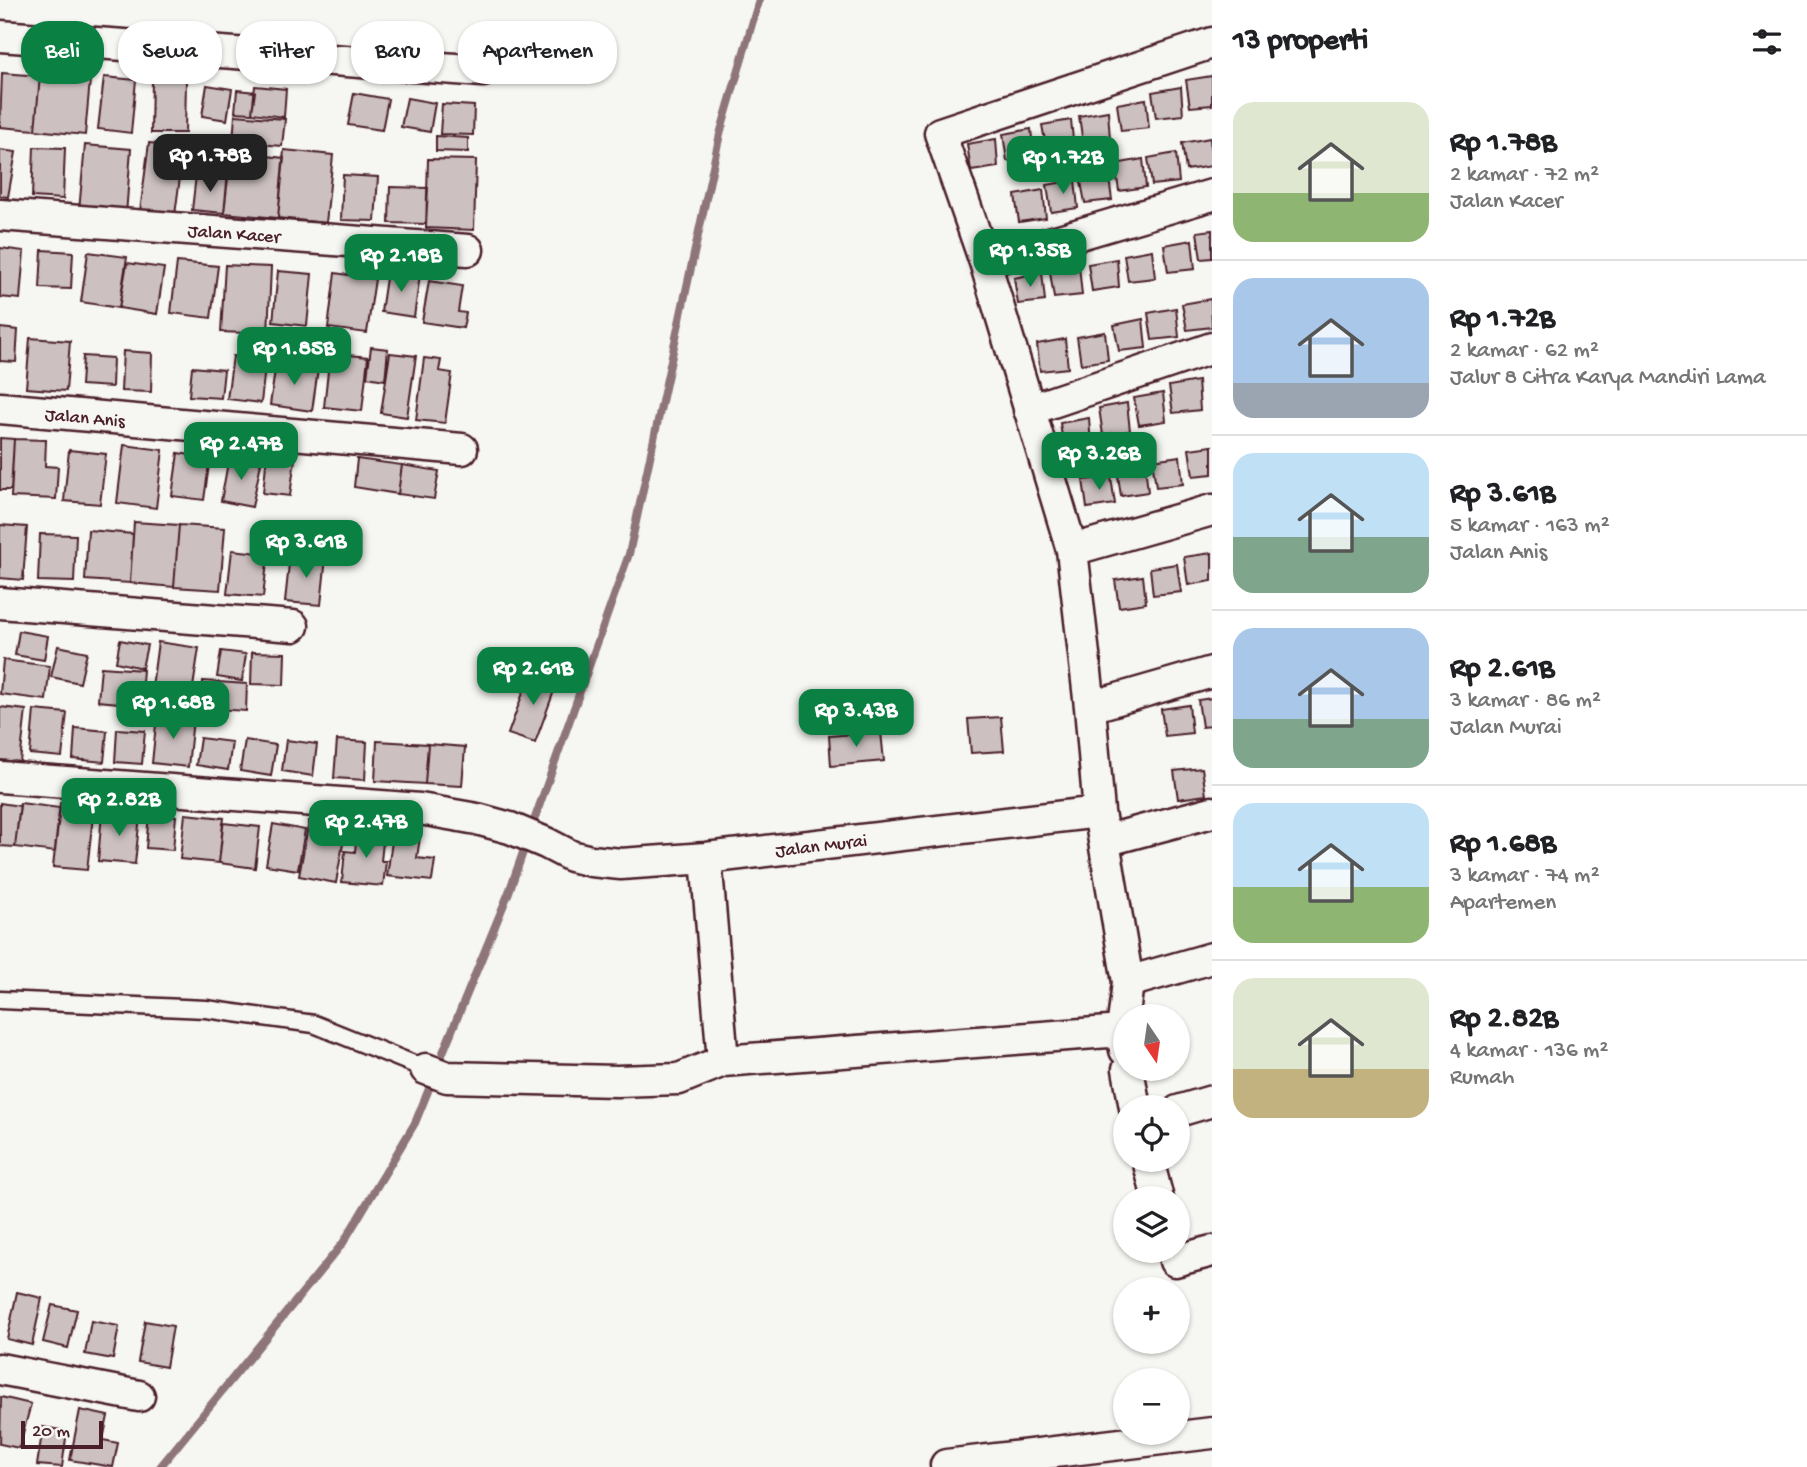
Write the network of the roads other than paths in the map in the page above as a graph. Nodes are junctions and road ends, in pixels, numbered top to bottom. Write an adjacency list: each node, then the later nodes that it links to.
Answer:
1 (0, 36): 3 (street)
2 (1212, 43): 7 (street)
3 (458, 69)
4 (1212, 195): 7 (street)
5 (0, 215): 6 (street, Jalan Kacer)
6 (468, 250)
7 (985, 262): 10 (street)
8 (1212, 348): 10 (street)
9 (0, 408): 11 (street, Jalan Anis)
10 (1029, 410): 13 (street)
11 (462, 449)
12 (1212, 510): 13 (street)
13 (1072, 550): 17 (street)
14 (0, 603): 15 (street)
15 (293, 626)
16 (1212, 671): 17 (street)
17 (1090, 707): 19 (street)
18 (0, 776): 22 (street, Jalan Murai)
19 (1099, 812): 21 (street); 22 (street, Jalan Murai)
20 (1212, 812): 21 (street)
21 (1104, 841): 24 (street)
22 (706, 858): 28 (street)
23 (1212, 958): 24 (street)
24 (1128, 982): 26 (street)
25 (0, 1000): 29 (lane)
26 (1126, 1004)
27 (1113, 1041): 28 (street)
28 (723, 1061): 29 (street)
29 (436, 1073)
30 (1212, 1101): 31 (street)
31 (1190, 1107)
32 (1212, 1251): 33 (street)
33 (1190, 1254)
34 (0, 1369): 35 (street)
35 (139, 1396)
36 (1212, 1433): 37 (street)
37 (946, 1465)

